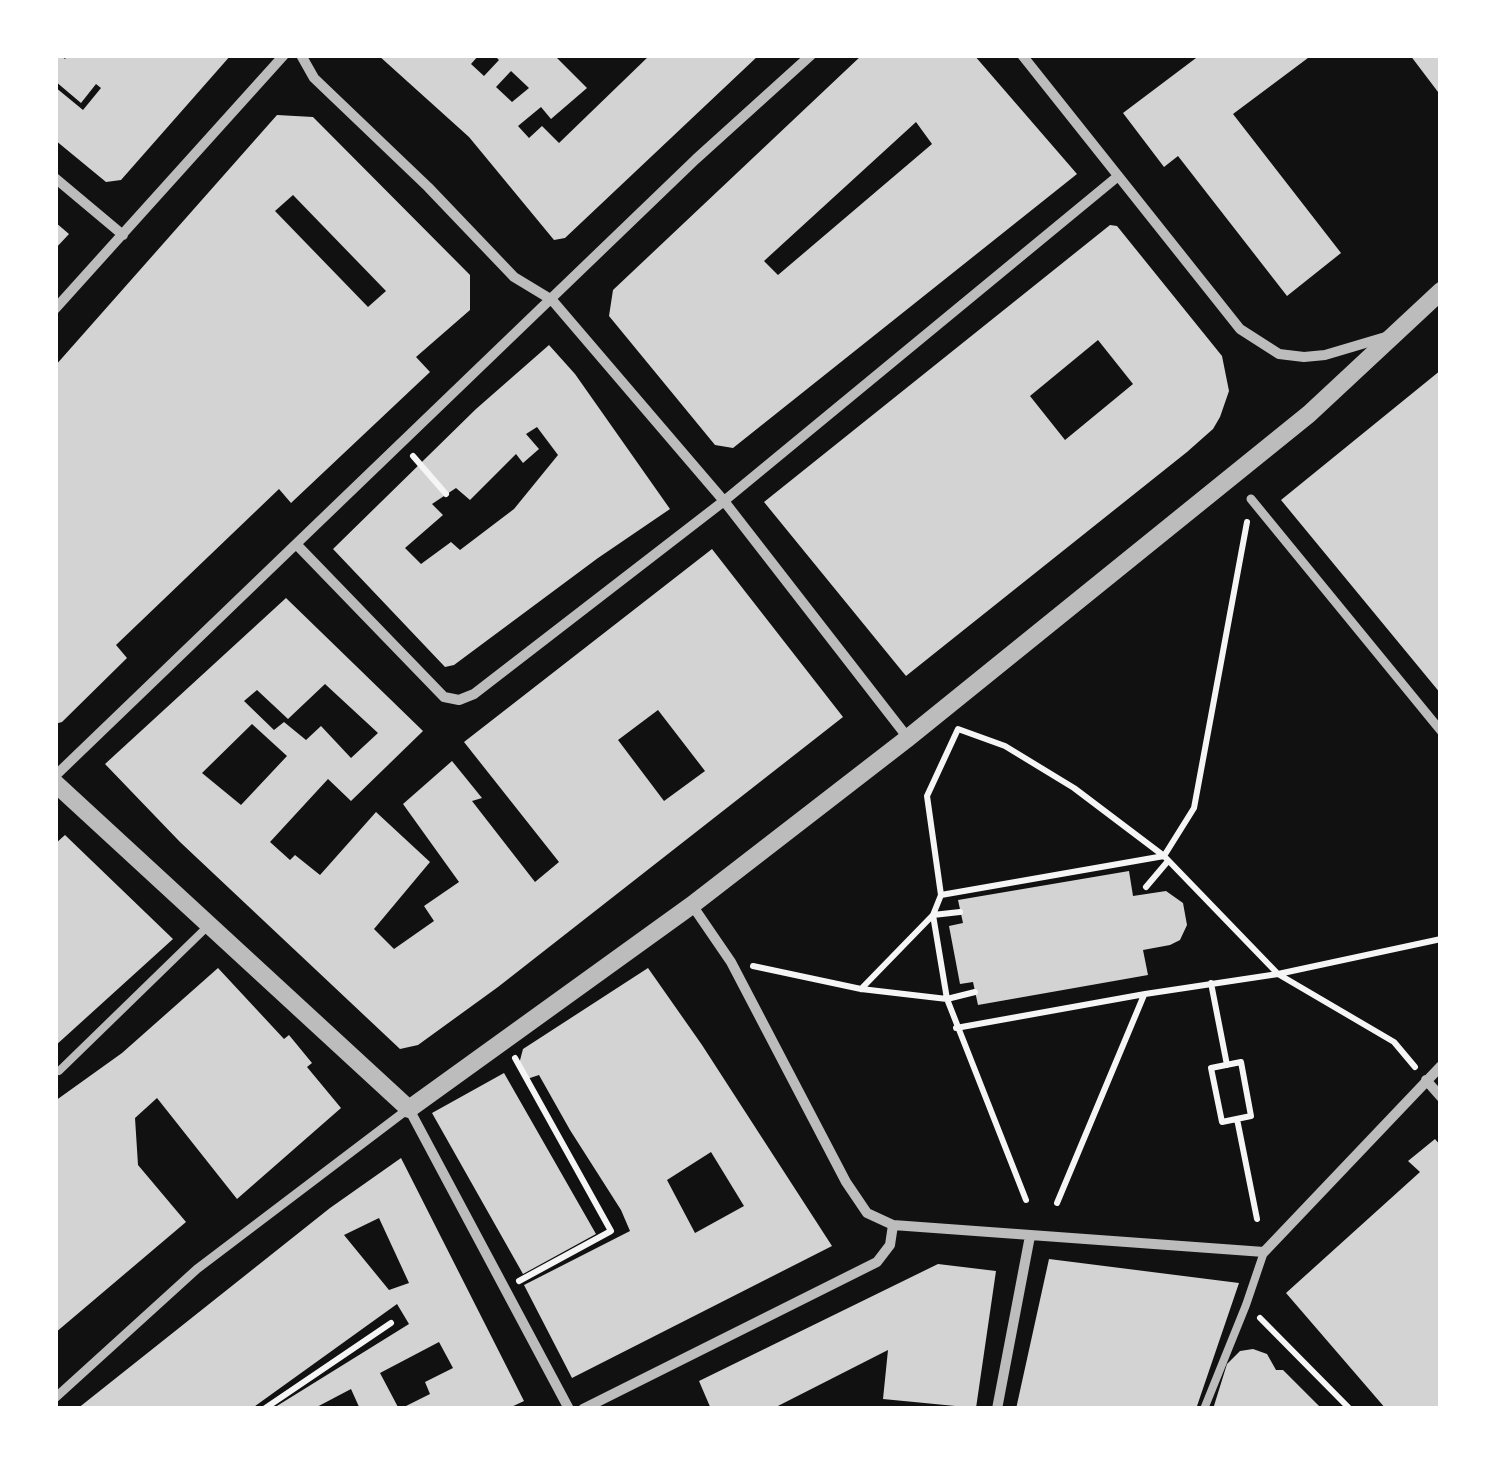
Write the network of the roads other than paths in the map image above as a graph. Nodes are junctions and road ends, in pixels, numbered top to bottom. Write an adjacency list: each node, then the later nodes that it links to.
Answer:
1 (284, 55): 7 (street)
2 (300, 55): 9 (street)
3 (810, 55): 9 (street)
4 (1022, 55): 5 (street)
5 (1118, 177): 11 (street); 13 (street)
6 (55, 178): 7 (street)
7 (123, 235): 10 (street)
8 (1441, 291): 11 (street)
9 (552, 300): 13 (street); 14 (street)
10 (55, 309)
11 (1394, 334): 16 (street)
12 (1250, 500): 15 (street)
13 (724, 501): 14 (street); 16 (street)
14 (297, 546): 17 (street)
15 (1441, 731)
16 (908, 738): 18 (street)
17 (55, 779): 19 (street)
18 (692, 905): 24 (street); 25 (street)
19 (209, 925): 21 (lane); 24 (street)
20 (1441, 1066): 22 (street)
21 (59, 1071)
22 (1426, 1080): 23 (street); 27 (street)
23 (1441, 1097)
24 (409, 1109): 28 (street); 29 (street)
25 (894, 1225): 26 (street); 30 (street)
26 (1030, 1236): 27 (street); 31 (street)
27 (1264, 1252): 32 (lane)
28 (55, 1398)
29 (569, 1409)
30 (583, 1409)
31 (997, 1409)
32 (1204, 1409)

